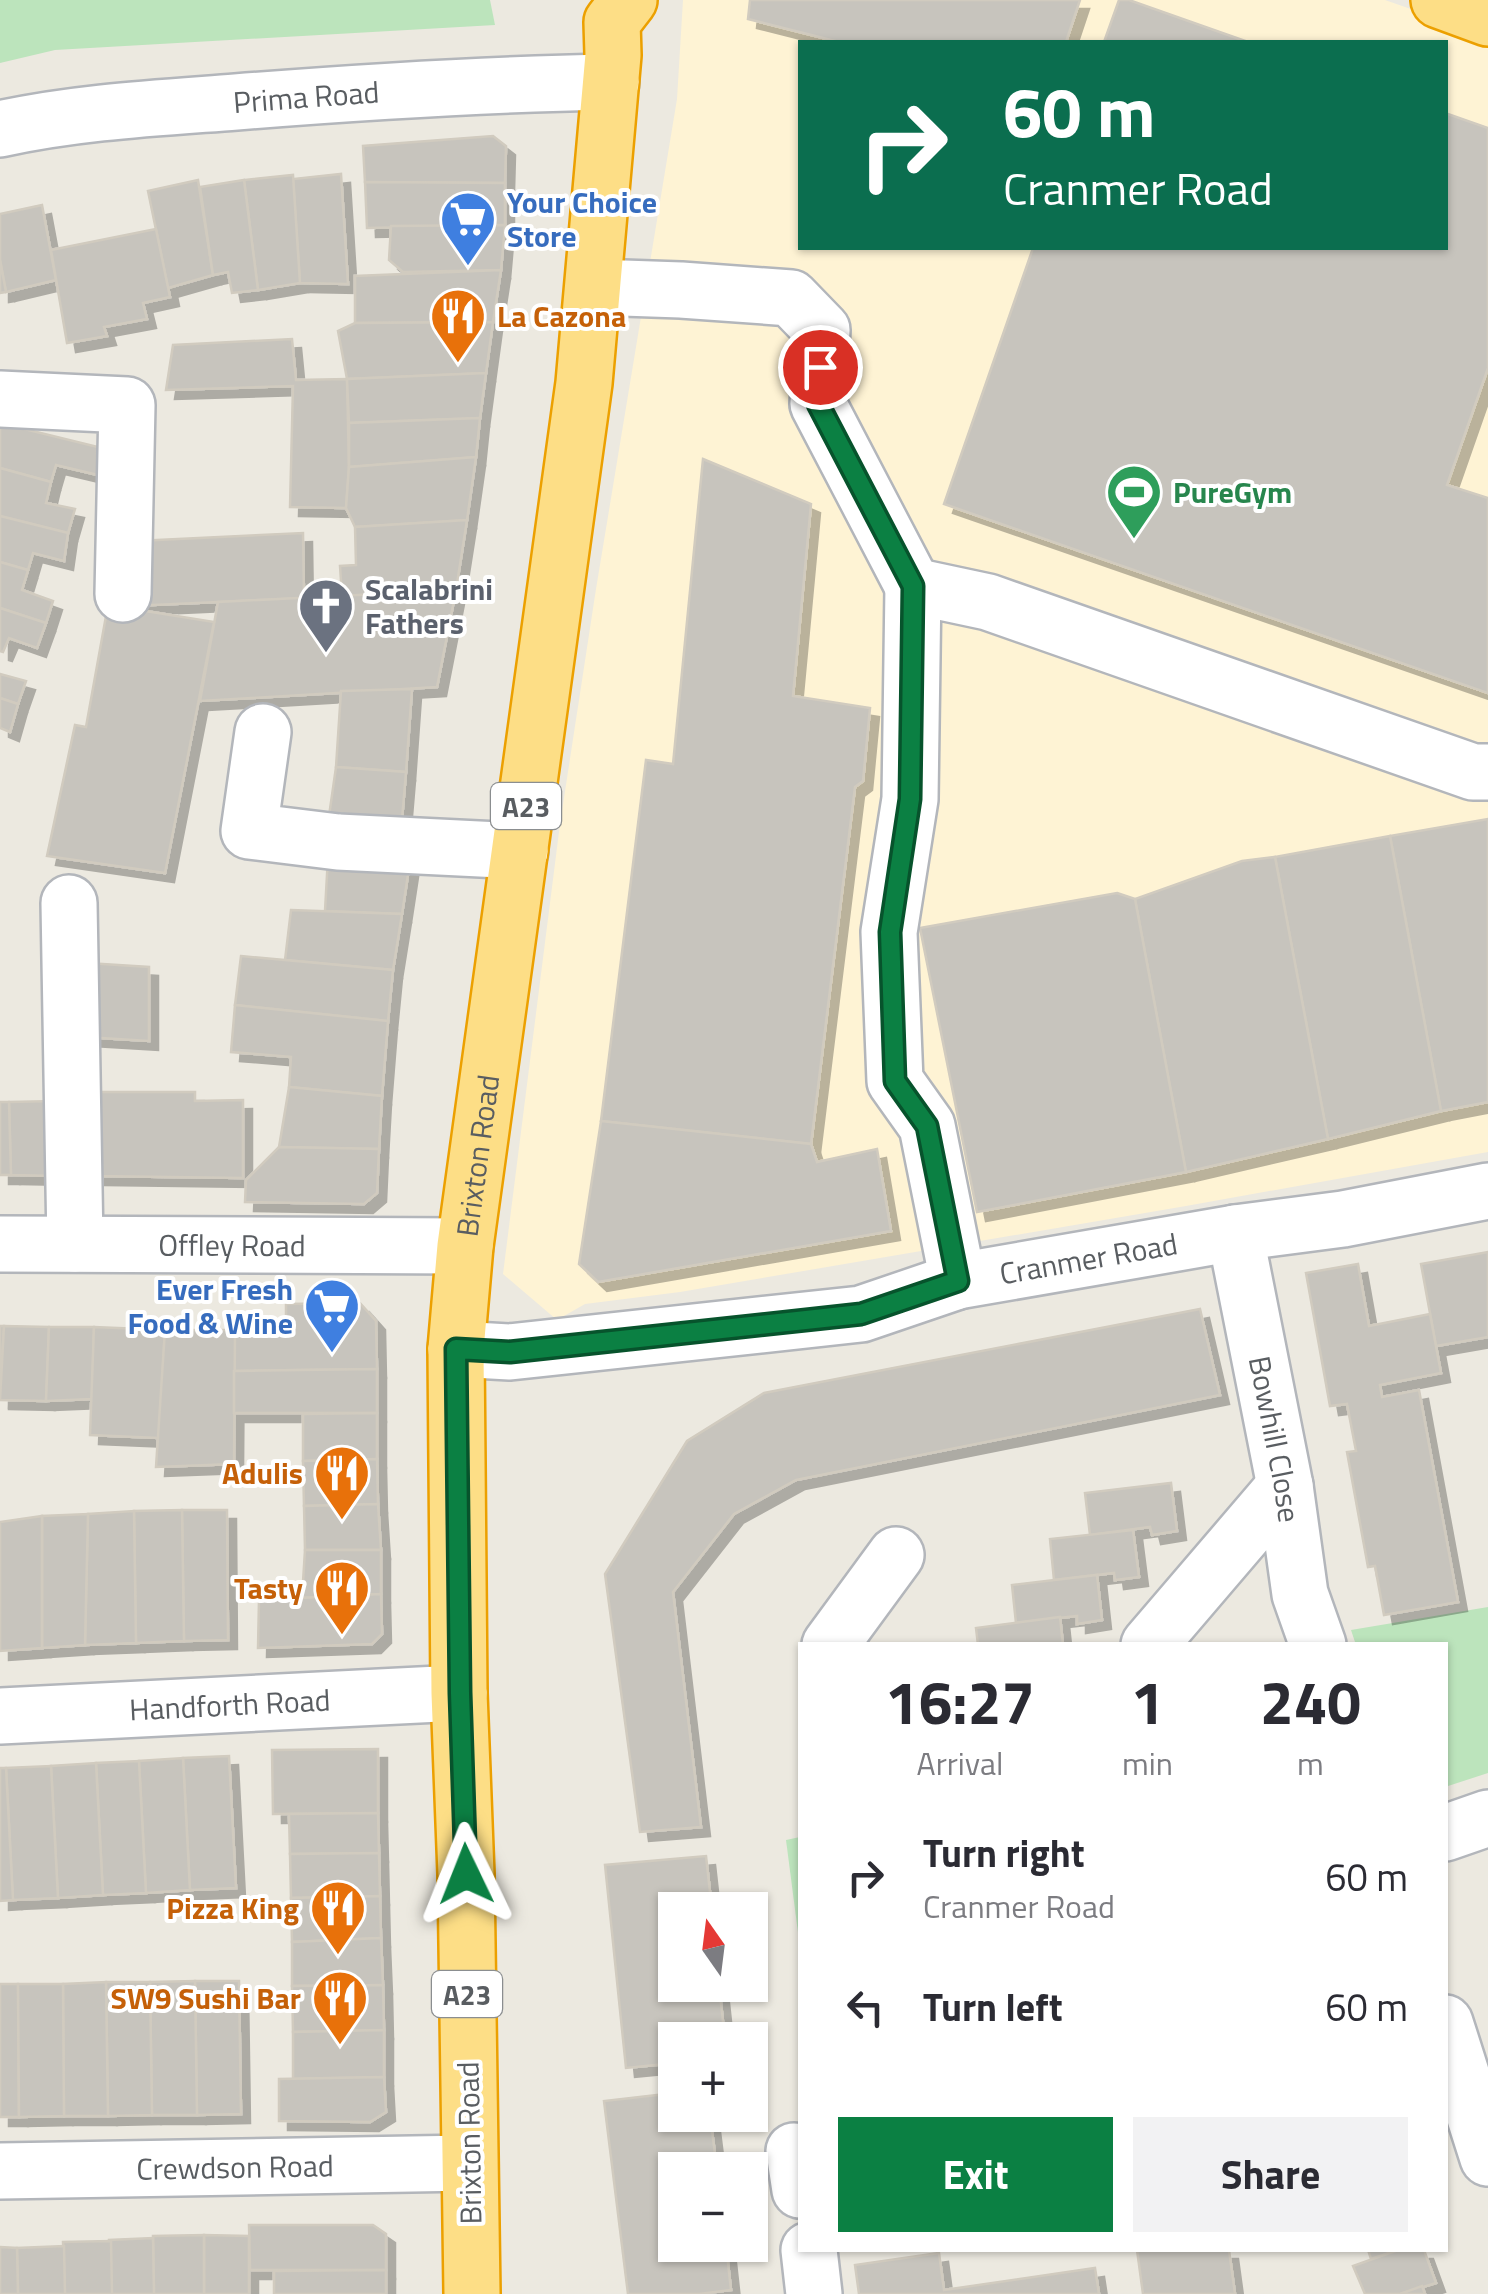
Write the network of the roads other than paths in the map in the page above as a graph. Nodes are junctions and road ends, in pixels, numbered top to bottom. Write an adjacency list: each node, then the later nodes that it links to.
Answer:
1 (1439, 0): 3 (highway)
2 (606, 7): 4 (highway, Brixton Road / A23)
3 (1488, 18)
4 (610, 82): 5 (street, Prima Road); 6 (highway, Brixton Road / A23)
5 (0, 129)
6 (594, 288): 8 (street); 12 (highway, Brixton Road / A23)
7 (0, 400): 9 (street)
8 (913, 586): 11 (street); 19 (street)
9 (123, 594)
10 (263, 732): 12 (street)
11 (1488, 772)
12 (520, 851): 18 (highway, Brixton Road / A23)
13 (69, 903): 17 (street)
14 (1488, 1191): 15 (street, Cranmer Road)
15 (1235, 1233): 19 (street, Cranmer Road); 21 (street, Bowhill Close)
16 (0, 1244): 17 (street, Offley Road)
17 (75, 1244): 18 (street, Offley Road)
18 (465, 1246): 20 (highway, Brixton Road / A23)
19 (958, 1281): 20 (street, Cranmer Road)
20 (456, 1349): 26 (highway, Brixton Road / A23)
21 (1285, 1486): 24 (street); 25 (street, Bowhill Close)
22 (896, 1555): 23 (street)
23 (832, 1642)
24 (1151, 1642)
25 (1317, 1642)
26 (460, 1693): 27 (street, Handforth Road); 32 (highway, Brixton Road / A23)
27 (0, 1716)
28 (1488, 1818): 29 (street)
29 (1448, 1832)
30 (1448, 2033): 31 (street)
31 (1488, 2158)
32 (469, 2163): 33 (street, Crewdson Road); 35 (highway, Brixton Road / A23)
33 (0, 2170)
34 (809, 2252): 36 (street)
35 (472, 2294)
36 (814, 2294)

